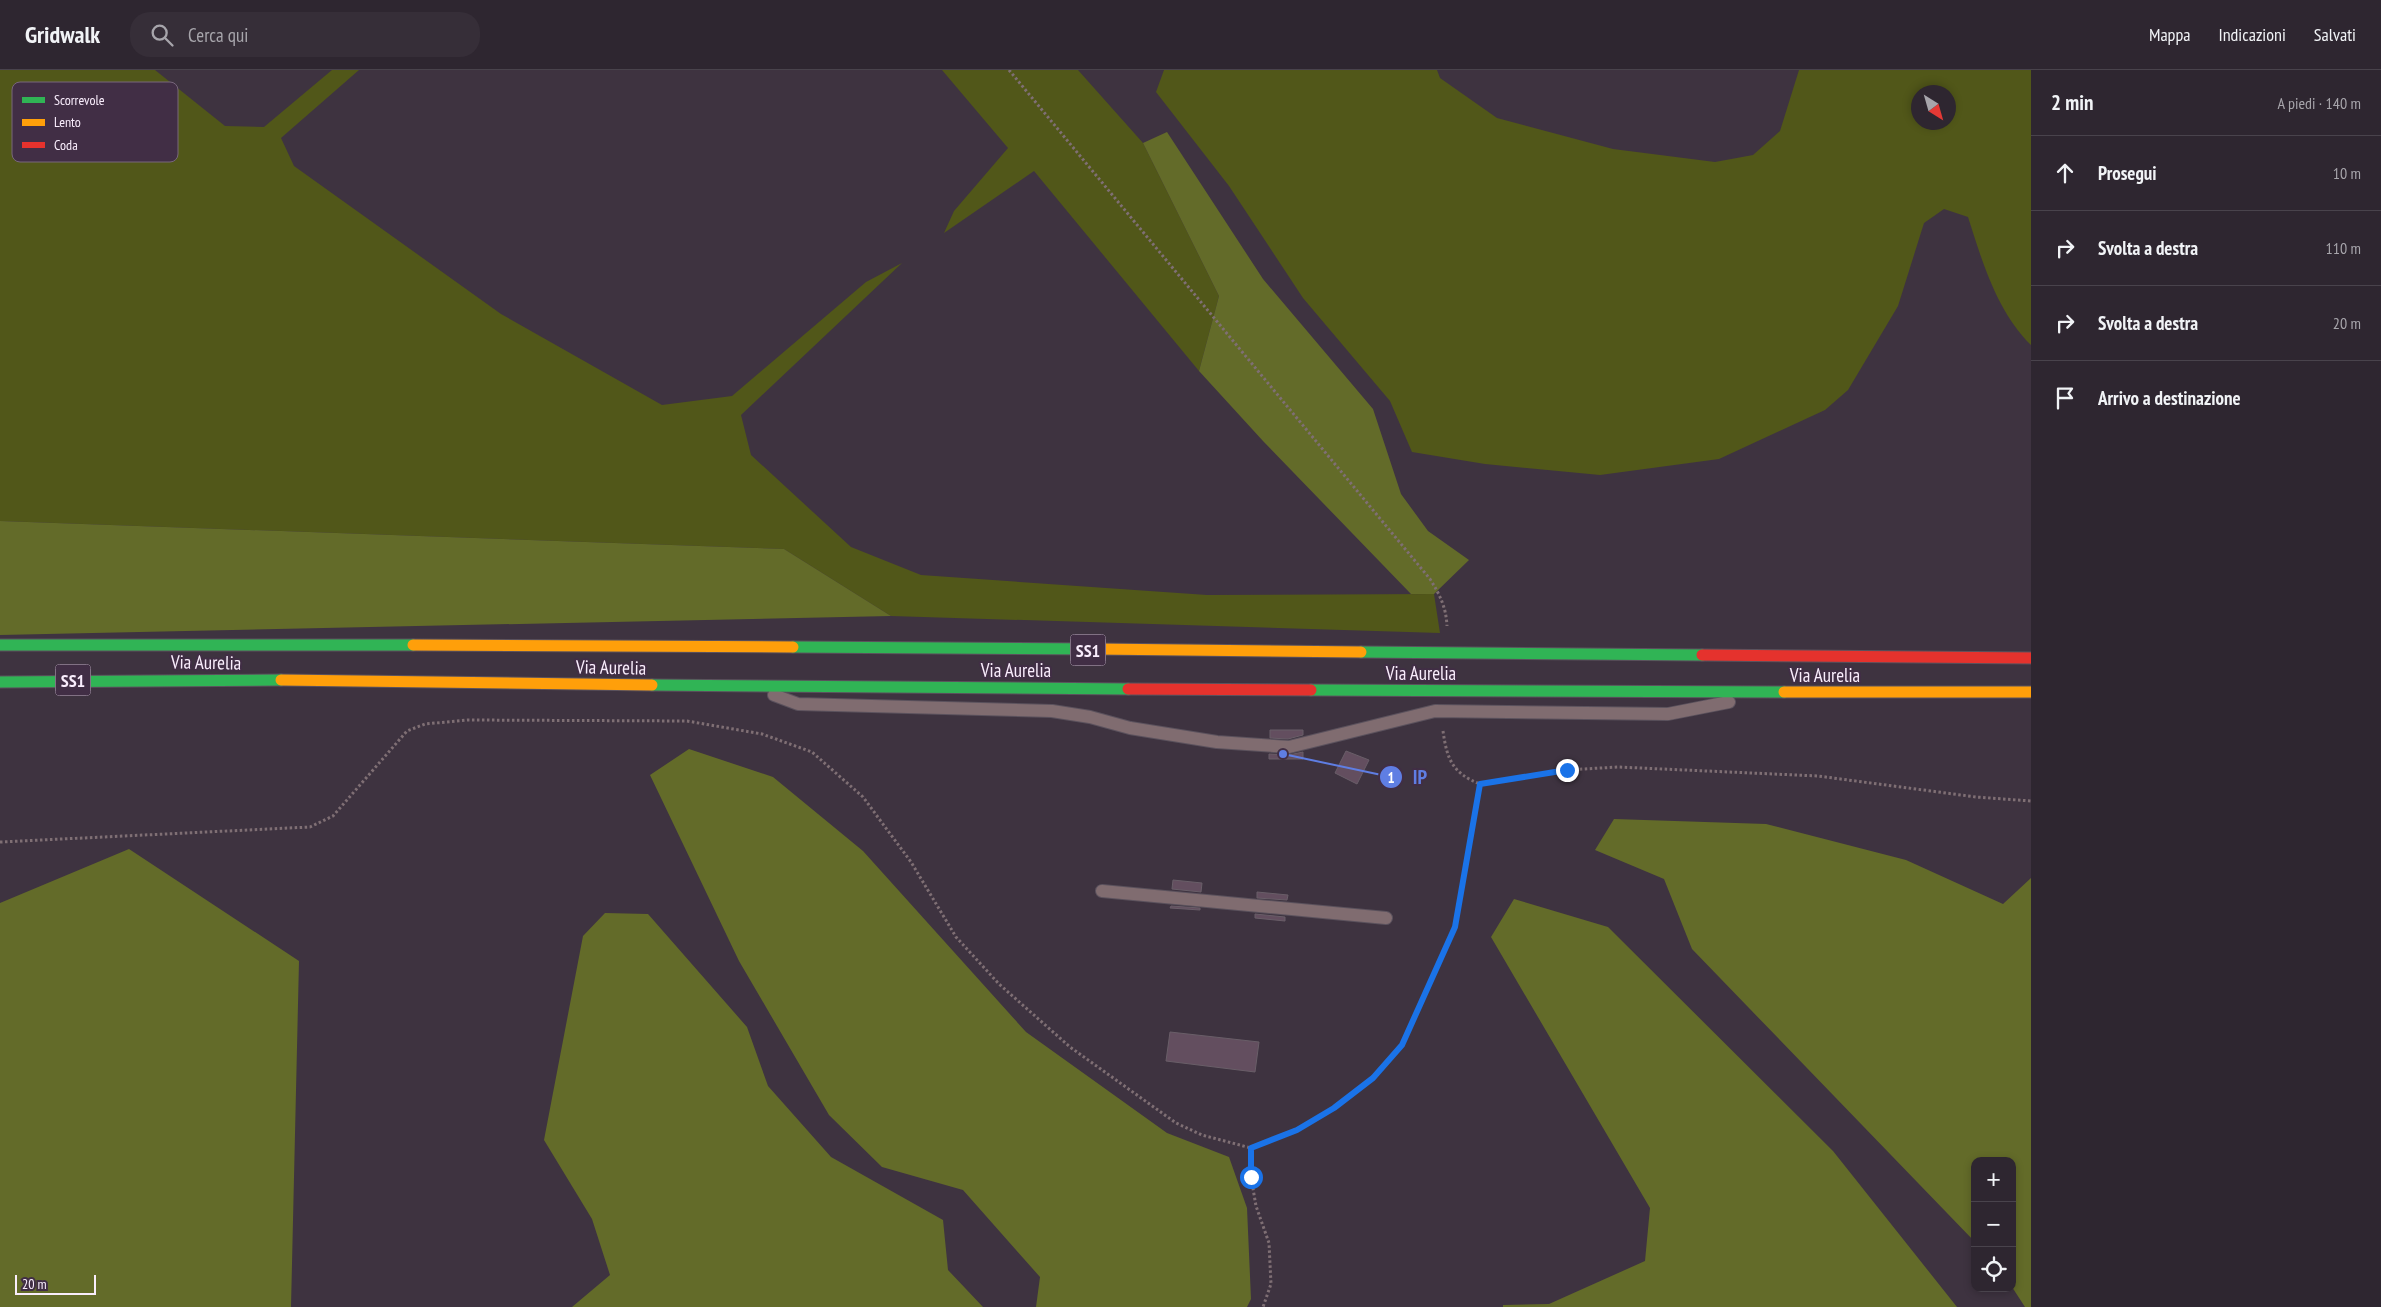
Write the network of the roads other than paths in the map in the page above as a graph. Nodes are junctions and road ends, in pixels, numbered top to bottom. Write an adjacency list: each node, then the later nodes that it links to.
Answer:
1 (0, 645): 2 (highway, Via Aurelia / SS1)
2 (2031, 658)
3 (0, 682): 4 (highway, Via Aurelia / SS1)
4 (751, 686): 5 (highway, Via Aurelia / SS1); 5 (lane)
5 (1783, 692): 6 (highway, Via Aurelia / SS1)
6 (2031, 692)
7 (1102, 891): 8 (lane)
8 (1386, 918)

